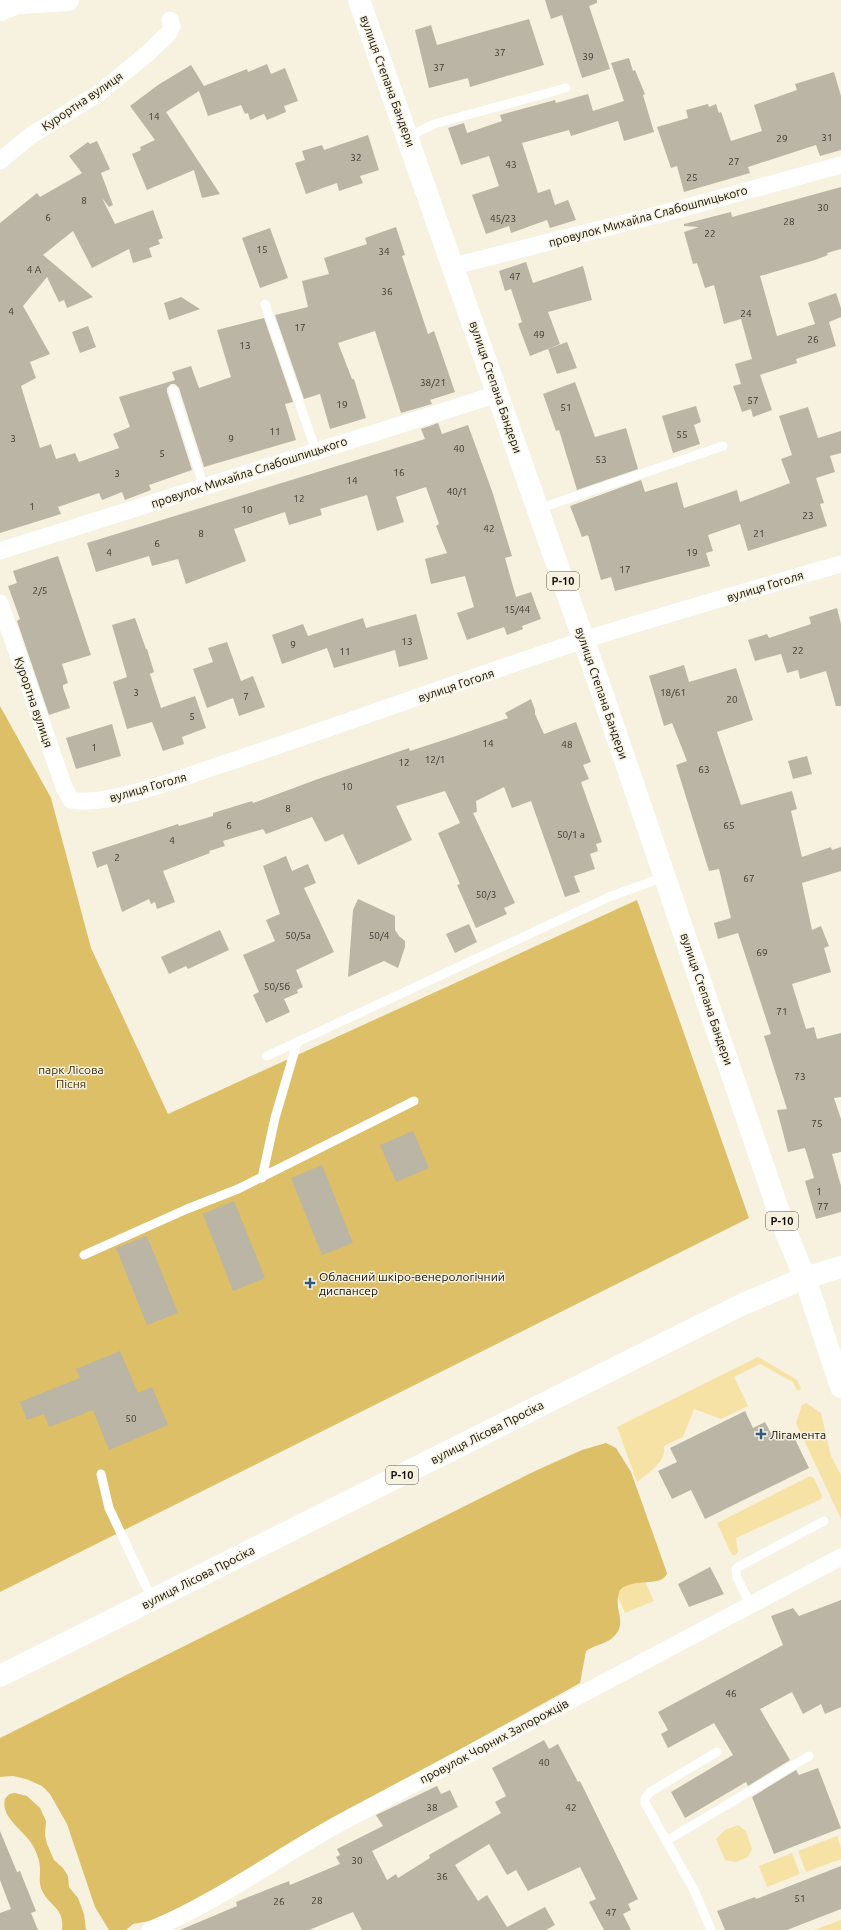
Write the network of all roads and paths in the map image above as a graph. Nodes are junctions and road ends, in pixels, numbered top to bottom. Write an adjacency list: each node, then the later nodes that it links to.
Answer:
1 (68, 0): 3 (main road)
2 (359, 0): 6 (main road, вулиця Степана Бандери / Р-10)
3 (14, 4)
4 (170, 20): 7 (street, Курортна вулиця)
5 (566, 88): 6 (lane)
6 (408, 137): 9 (main road, вулиця Степана Бандери / Р-10)
7 (0, 161)
8 (841, 165): 9 (street, провулок Михайла Слабошпицького)
9 (454, 266): 12 (main road, вулиця Степана Бандери / Р-10)
10 (265, 304): 14 (lane)
11 (172, 390): 15 (lane)
12 (498, 394): 14 (street, провулок Михайла Слабошпицького); 16 (main road, вулиця Степана Бандери / Р-10)
13 (723, 446): 16 (lane)
14 (316, 451): 15 (street, провулок Михайла Слабошпицького)
15 (204, 487): 17 (street, провулок Михайла Слабошпицького)
16 (538, 509): 20 (main road, вулиця Степана Бандери / Р-10)
17 (0, 551)
18 (841, 564): 20 (street, вулиця Гоголя)
19 (0, 603): 21 (street, Курортна вулиця)
20 (584, 641): 21 (street, вулиця Гоголя); 22 (main road, вулиця Степана Бандери / Р-10)
21 (71, 800)
22 (666, 876): 23 (lane); 29 (main road, вулиця Степана Бандери / Р-10)
23 (297, 1042): 24 (lane); 26 (lane)
24 (267, 1056)
25 (414, 1101): 26 (lane)
26 (262, 1178): 27 (lane)
27 (84, 1255)
28 (841, 1267): 29 (main road, вулиця Лісова Просіка)
29 (805, 1278): 30 (main road, вулиця Степана Бандери); 34 (main road, вулиця Лісова Просіка / Р-10)
30 (841, 1387)
31 (101, 1474): 34 (lane)
32 (824, 1521): 35 (lane)
33 (841, 1557): 35 (street, провулок Чорних Запорожців)
34 (152, 1599): 36 (main road, вулиця Лісова Просіка / Р-10)
35 (751, 1605): 40 (street, провулок Чорних Запорожців)
36 (0, 1676)
37 (717, 1752): 39 (lane)
38 (809, 1756): 39 (lane)
39 (666, 1841): 41 (lane)
40 (150, 1930)
41 (711, 1930)

